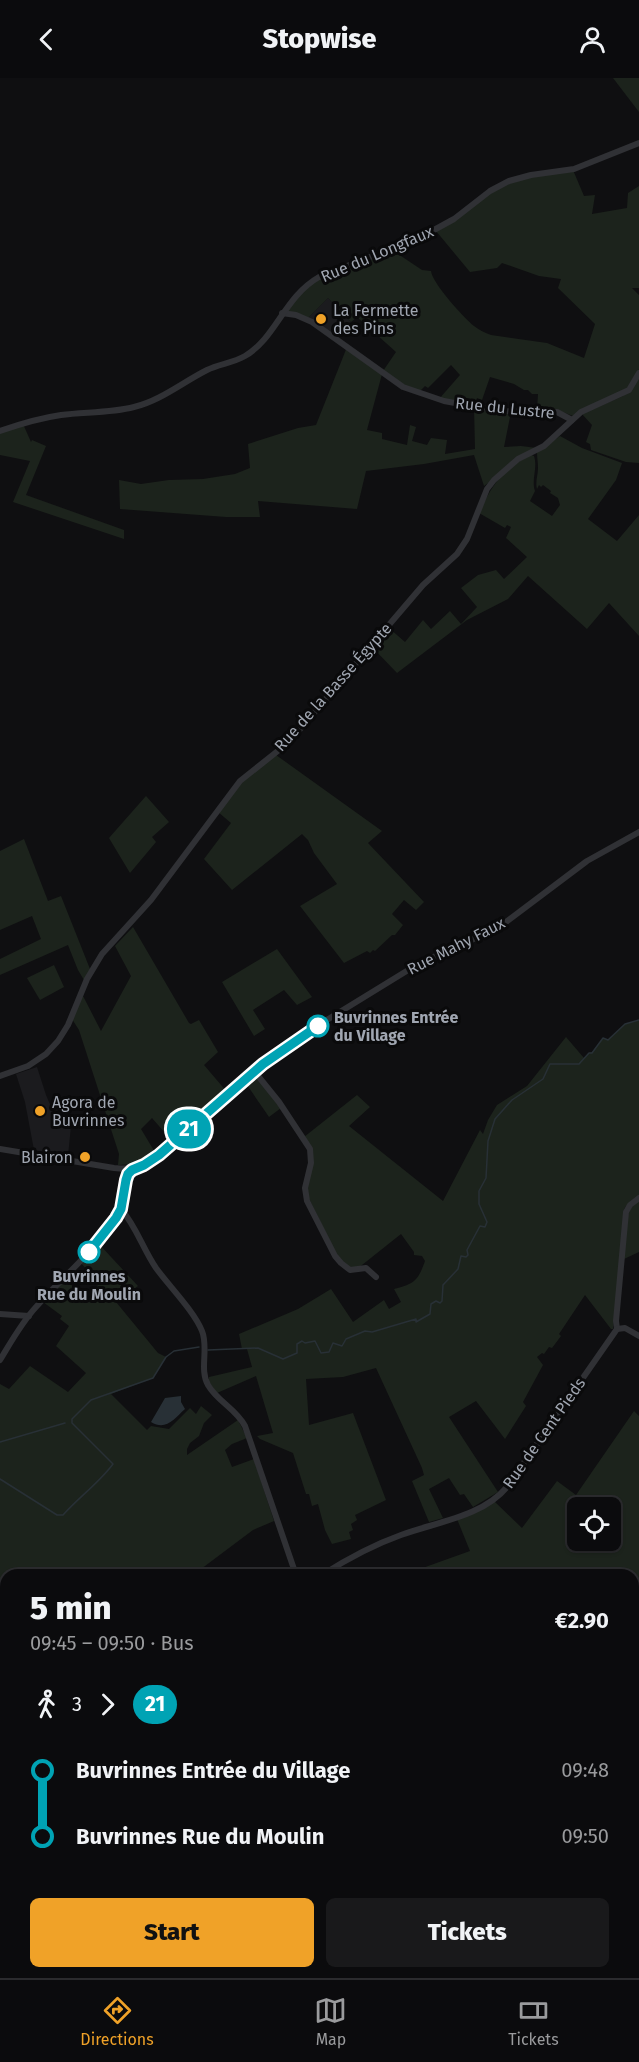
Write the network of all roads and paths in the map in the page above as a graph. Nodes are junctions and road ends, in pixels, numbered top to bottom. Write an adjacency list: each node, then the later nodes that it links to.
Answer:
1 (639, 143): 2 (street, Rue du Longfaux)
2 (282, 313): 4 (street, Rue du Lustre); 5 (street, Rue du Longfaux)
3 (639, 373): 4 (street, Rue de la Basse Égypte)
4 (572, 420): 8 (street, Rue de la Basse Égypte)
5 (0, 431)
6 (639, 832): 7 (street, Rue Mahy Faux)
7 (254, 1071): 10 (street, Rue Mahy Faux); 13 (street)
8 (0, 1076)
9 (0, 1149): 10 (street)
10 (132, 1170): 12 (street)
11 (639, 1198): 16 (street)
12 (121, 1209): 15 (street); 19 (street)
13 (376, 1277)
14 (0, 1314): 15 (street)
15 (29, 1316): 18 (street)
16 (617, 1329): 17 (street); 20 (street, Rue de Cent Pieds)
17 (639, 1336)
18 (0, 1360)
19 (294, 1569)
20 (333, 1569)

